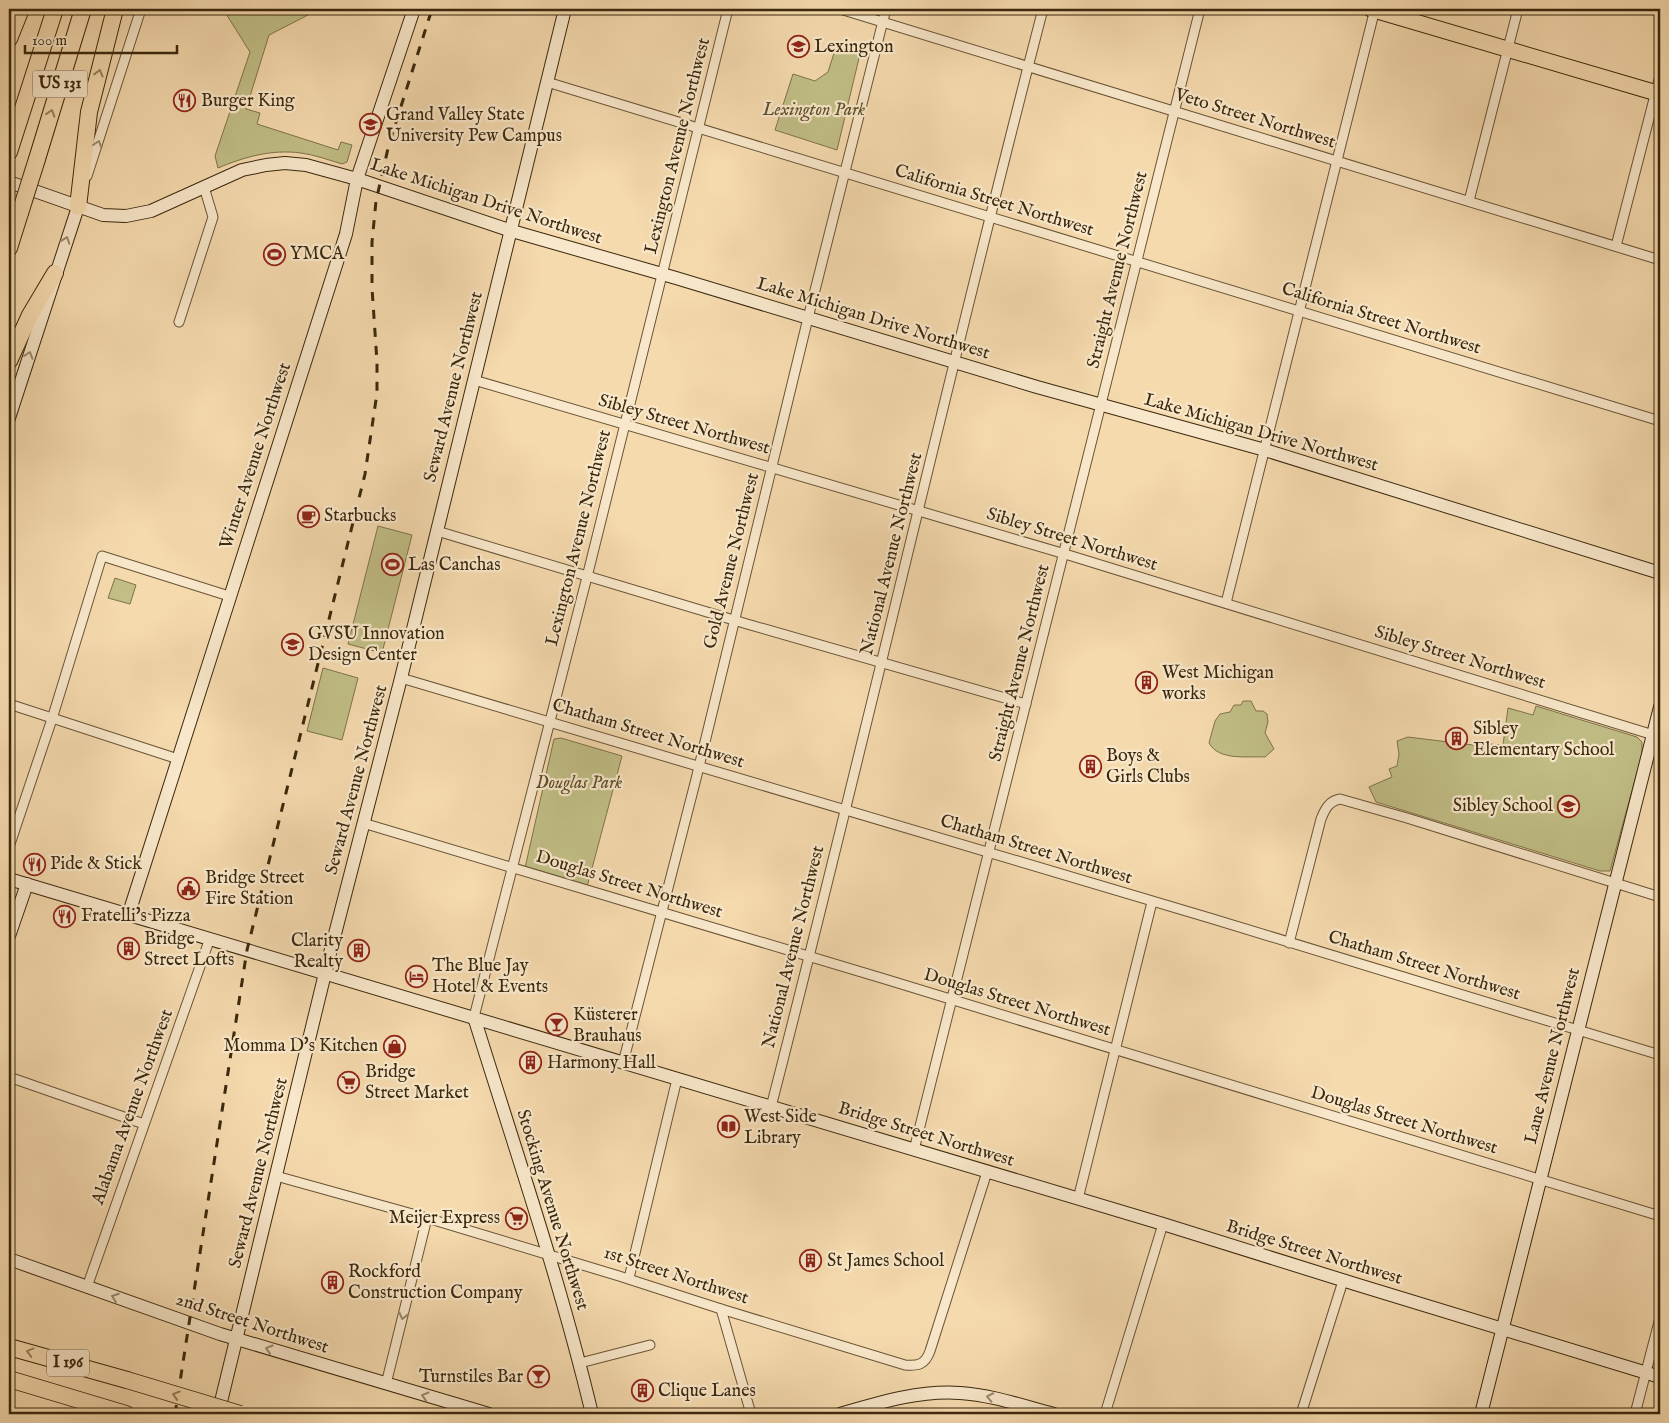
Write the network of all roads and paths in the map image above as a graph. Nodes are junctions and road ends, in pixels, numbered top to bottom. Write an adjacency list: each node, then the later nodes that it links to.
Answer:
1 (22, 9): 16 (highway)
2 (55, 9): 24 (highway, US 131)
3 (83, 9): 35 (highway, US 131, one-way to 3, bridge)
4 (115, 9): 31 (highway, one-way to 4)
5 (141, 9): 31 (street, one-way to 5)
6 (414, 9): 27 (street, Winter Avenue Northwest)
7 (565, 9): 20 (street, Seward Avenue Northwest)
8 (728, 9): 23 (street, Lexington Avenue Northwest)
9 (840, 9): 15 (street, Veto Street Northwest)
10 (886, 9): 15 (street, Gold Avenue Northwest)
11 (1043, 9): 18 (street, National Avenue Northwest)
12 (1200, 9): 22 (street, Straight Avenue Northwest)
13 (1374, 9): 17 (main road); 25 (street)
14 (1518, 9): 17 (street)
15 (882, 22): 18 (street, Veto Street Northwest); 26 (street, Gold Avenue Northwest)
16 (9, 39)
17 (1508, 49): 21 (main road); 30 (street)
18 (1028, 66): 22 (street, Veto Street Northwest); 32 (street, National Avenue Northwest)
19 (1660, 76): 21 (street)
20 (547, 82): 23 (street, California Street Northwest); 33 (street, Seward Avenue Northwest)
21 (1658, 94): 34 (street)
22 (1174, 111): 25 (street, Veto Street Northwest); 37 (street, Straight Avenue Northwest)
23 (699, 128): 26 (street, California Street Northwest); 39 (street, Lexington Avenue Northwest)
24 (9, 151)
25 (1337, 161): 30 (street, Veto Street Northwest); 40 (street)
26 (845, 172): 32 (street, California Street Northwest); 41 (street, Gold Avenue Northwest)
27 (357, 179): 29 (street, Lake Michigan Drive Northwest); 33 (street, Lake Michigan Drive Northwest); 57 (street, Winter Avenue Northwest)
28 (9, 182): 31 (street, Lake Michigan Drive Northwest)
29 (204, 187): 31 (street, Lake Michigan Drive Northwest); 42 (street)
30 (1470, 201): 34 (street, Veto Street Northwest)
31 (78, 207): 38 (street, one-way to 31)
32 (991, 217): 37 (street, California Street Northwest); 44 (street, National Avenue Northwest)
33 (512, 231): 39 (street, Lake Michigan Drive Northwest); 45 (street, Seward Avenue Northwest)
34 (1616, 246): 36 (street, Veto Street Northwest)
35 (9, 248)
36 (1660, 260)
37 (1138, 262): 40 (street, California Street Northwest); 46 (street, Straight Avenue Northwest)
38 (55, 273): 43 (highway); 47 (street, one-way to 38)
39 (662, 274): 41 (street, Lake Michigan Drive Northwest); 49 (street, Lexington Avenue Northwest)
40 (1299, 311): 48 (street, California Street Northwest); 50 (street)
41 (808, 318): 44 (street, Lake Michigan Drive Northwest); 51 (street, Gold Avenue Northwest)
42 (179, 322)
43 (9, 361)
44 (955, 362): 46 (street, Lake Michigan Drive Northwest); 52 (street, National Avenue Northwest)
45 (474, 380): 49 (street, Sibley Street Northwest); 53 (street, Seward Avenue Northwest)
46 (1102, 405): 50 (street, Lake Michigan Drive Northwest); 54 (street, Straight Avenue Northwest)
47 (9, 418)
48 (1660, 421)
49 (624, 424): 51 (street, Sibley Street Northwest); 56 (street, Lexington Avenue Northwest)
50 (1265, 450): 55 (street, Lake Michigan Drive Northwest); 58 (street)
51 (772, 468): 52 (street, Sibley Street Northwest); 59 (street, Gold Avenue Northwest)
52 (918, 511): 54 (street, Sibley Street Northwest); 60 (street, National Avenue Northwest)
53 (437, 531): 56 (street); 61 (street, Seward Avenue Northwest)
54 (1065, 554): 58 (street, Sibley Street Northwest); 63 (street, Straight Avenue Northwest)
55 (1660, 573)
56 (587, 577): 59 (street); 66 (street, Lexington Avenue Northwest)
57 (229, 596): 65 (street); 68 (street, Winter Avenue Northwest)
58 (1226, 603): 67 (street, Sibley Street Northwest)
59 (734, 620): 60 (street); 69 (street, Gold Avenue Northwest)
60 (882, 663): 63 (street); 70 (street, National Avenue Northwest)
61 (401, 678): 66 (street, Chatham Street Northwest); 71 (street, Seward Avenue Northwest)
62 (9, 704): 65 (street)
63 (1026, 704): 73 (street, Straight Avenue Northwest)
64 (1660, 707): 67 (street, Lane Avenue Northwest)
65 (52, 719): 68 (street); 72 (street)
66 (550, 722): 69 (street, Chatham Street Northwest); 74 (street, Lexington Avenue Northwest)
67 (1657, 736): 76 (street, Lane Avenue Northwest)
68 (178, 759): 81 (street, Winter Avenue Northwest)
69 (699, 766): 70 (street, Chatham Street Northwest); 80 (street, Gold Avenue Northwest)
70 (846, 810): 73 (street, Chatham Street Northwest); 85 (street, National Avenue Northwest)
71 (363, 824): 74 (street, Douglas Street Northwest); 86 (street, Seward Avenue Northwest)
72 (9, 847)
73 (989, 854): 79 (street, Chatham Street Northwest); 87 (street, Straight Avenue Northwest)
74 (513, 867): 80 (street, Douglas Street Northwest); 88 (street, Lexington Avenue Northwest)
75 (9, 878): 77 (street, Bridge Street Northwest)
76 (1616, 883): 78 (street); 84 (street); 89 (street, Lane Avenue Northwest)
77 (28, 884): 81 (street, Bridge Street Northwest); 82 (street)
78 (1660, 897)
79 (1152, 902): 84 (street, Chatham Street Northwest); 90 (street)
80 (661, 912): 85 (street, Douglas Street Northwest); 92 (street, Gold Avenue Northwest)
81 (129, 913): 83 (street, Bridge Street Northwest)
82 (9, 936)
83 (210, 938): 86 (street, Bridge Street Northwest); 96 (street, Alabama Avenue Northwest)
84 (1289, 943): 89 (street, Chatham Street Northwest)
85 (808, 957): 87 (street, Douglas Street Northwest); 95 (street, National Avenue Northwest)
86 (325, 974): 88 (street, Bridge Street Northwest); 99 (street, Seward Avenue Northwest)
87 (952, 1000): 90 (street, Douglas Street Northwest); 97 (street, Straight Avenue Northwest)
88 (474, 1017): 92 (street, Bridge Street Northwest); 105 (street, Stocking Avenue Northwest)
89 (1578, 1029): 91 (street, Chatham Street Northwest); 100 (street, Lane Avenue Northwest)
90 (1114, 1049): 100 (street, Douglas Street Northwest); 101 (street)
91 (1660, 1055)
92 (622, 1063): 94 (street, Bridge Street Northwest)
93 (9, 1077): 96 (street)
94 (677, 1079): 95 (street, Bridge Street Northwest); 107 (street)
95 (771, 1107): 97 (street, Bridge Street Northwest)
96 (144, 1124): 109 (street, Alabama Avenue Northwest)
97 (914, 1150): 98 (street, Bridge Street Northwest)
98 (987, 1172): 101 (street, Bridge Street Northwest); 110 (street, 1st Street Northwest)
99 (276, 1176): 103 (street, 1st Street Northwest); 113 (street, Seward Avenue Northwest)
100 (1539, 1179): 102 (street, Douglas Street Northwest); 112 (street, Lane Avenue Northwest)
101 (1078, 1199): 104 (street, Bridge Street Northwest)
102 (1660, 1216)
103 (428, 1218): 105 (street, 1st Street Northwest); 120 (street, one-way to 120)
104 (1163, 1224): 108 (street, Bridge Street Northwest); 129 (street)
105 (548, 1254): 107 (street, 1st Street Northwest); 116 (street, Stocking Avenue Northwest)
106 (9, 1259): 109 (street, 2nd Street Northwest)
107 (629, 1278): 110 (street, 1st Street Northwest)
108 (1343, 1281): 112 (street, Bridge Street Northwest); 130 (street)
109 (87, 1287): 113 (street, 2nd Street Northwest, one-way to 109)
110 (721, 1309): 126 (street)
111 (1660, 1318): 117 (street)
112 (1502, 1329): 117 (street, Bridge Street Northwest); 131 (street, Lane Avenue Northwest)
113 (236, 1339): 120 (street, 2nd Street Northwest, one-way to 113); 122 (street, Seward Avenue Northwest)
114 (650, 1345): 116 (street)
115 (9, 1347): 123 (highway, I 196, one-way to 115, bridge)
116 (580, 1363): 125 (street, Stocking Avenue Northwest)
117 (1646, 1373): 118 (street, Bridge Street Northwest); 132 (street)
118 (1660, 1377)
119 (9, 1379): 121 (highway, I 196)
120 (386, 1384): 124 (street, 2nd Street Northwest, one-way to 120)
121 (125, 1414)
122 (218, 1414)
123 (240, 1414)
124 (488, 1414)
125 (592, 1414)
126 (751, 1414)
127 (840, 1414): 128 (street, one-way to 127)
128 (1054, 1414)
129 (1105, 1414)
130 (1301, 1414)
131 (1481, 1414)
132 (1635, 1414)

